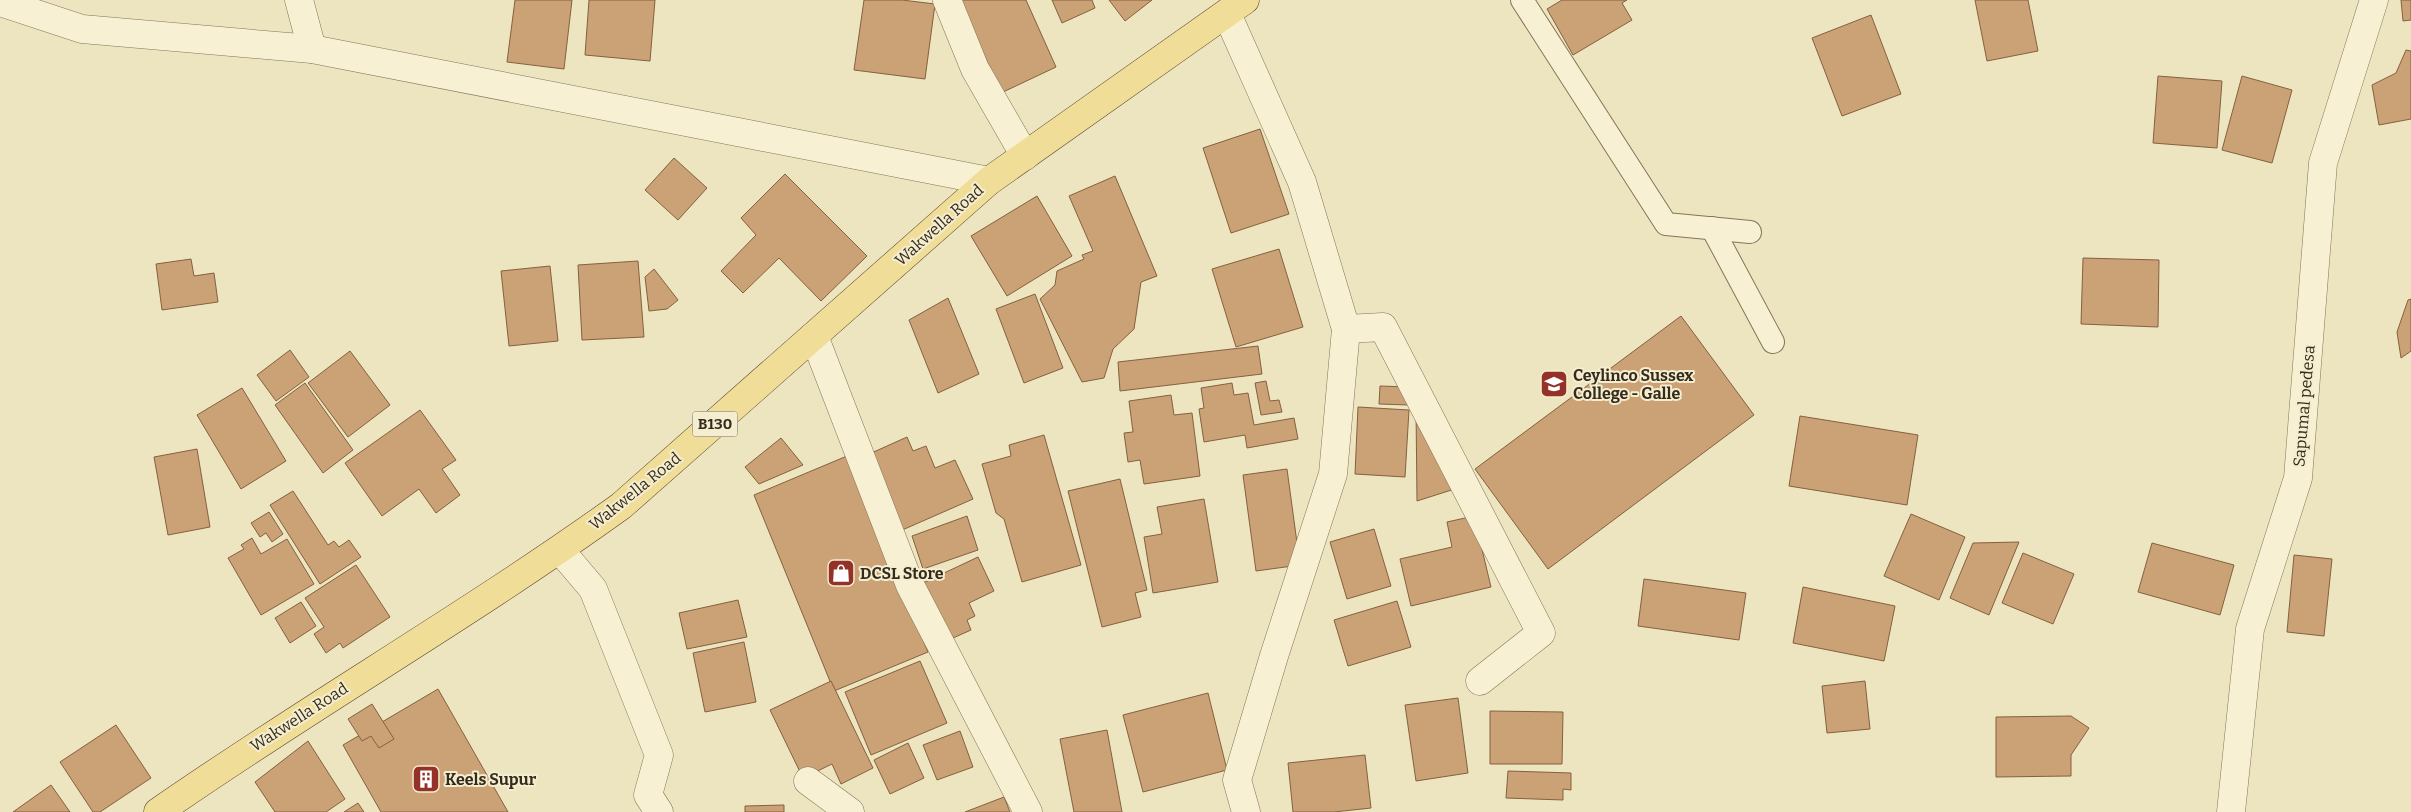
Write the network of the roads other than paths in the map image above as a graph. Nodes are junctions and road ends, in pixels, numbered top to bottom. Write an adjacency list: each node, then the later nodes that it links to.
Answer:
1 (299, 0): 7 (street)
2 (948, 0): 8 (street)
3 (1522, 0): 10 (lane)
4 (2374, 0): 23 (street, Sapumal pedesa)
5 (0, 2): 7 (street)
6 (1236, 7): 8 (main road, Wakwella Road / B130); 12 (street)
7 (312, 49): 9 (street)
8 (1026, 156): 9 (main road, Wakwella Road / B130)
9 (989, 181): 13 (main road, Wakwella Road / B130)
10 (1712, 228): 11 (lane); 14 (lane)
11 (1750, 232)
12 (1346, 329): 16 (street); 22 (street)
13 (814, 336): 15 (main road, Wakwella Road / B130); 21 (street)
14 (1773, 342)
15 (560, 550): 18 (main road, Wakwella Road / B130); 19 (street)
16 (1480, 681)
17 (808, 781): 20 (street)
18 (158, 812)
19 (659, 812)
20 (850, 812)
21 (1028, 812)
22 (1246, 812)
23 (2231, 812)

